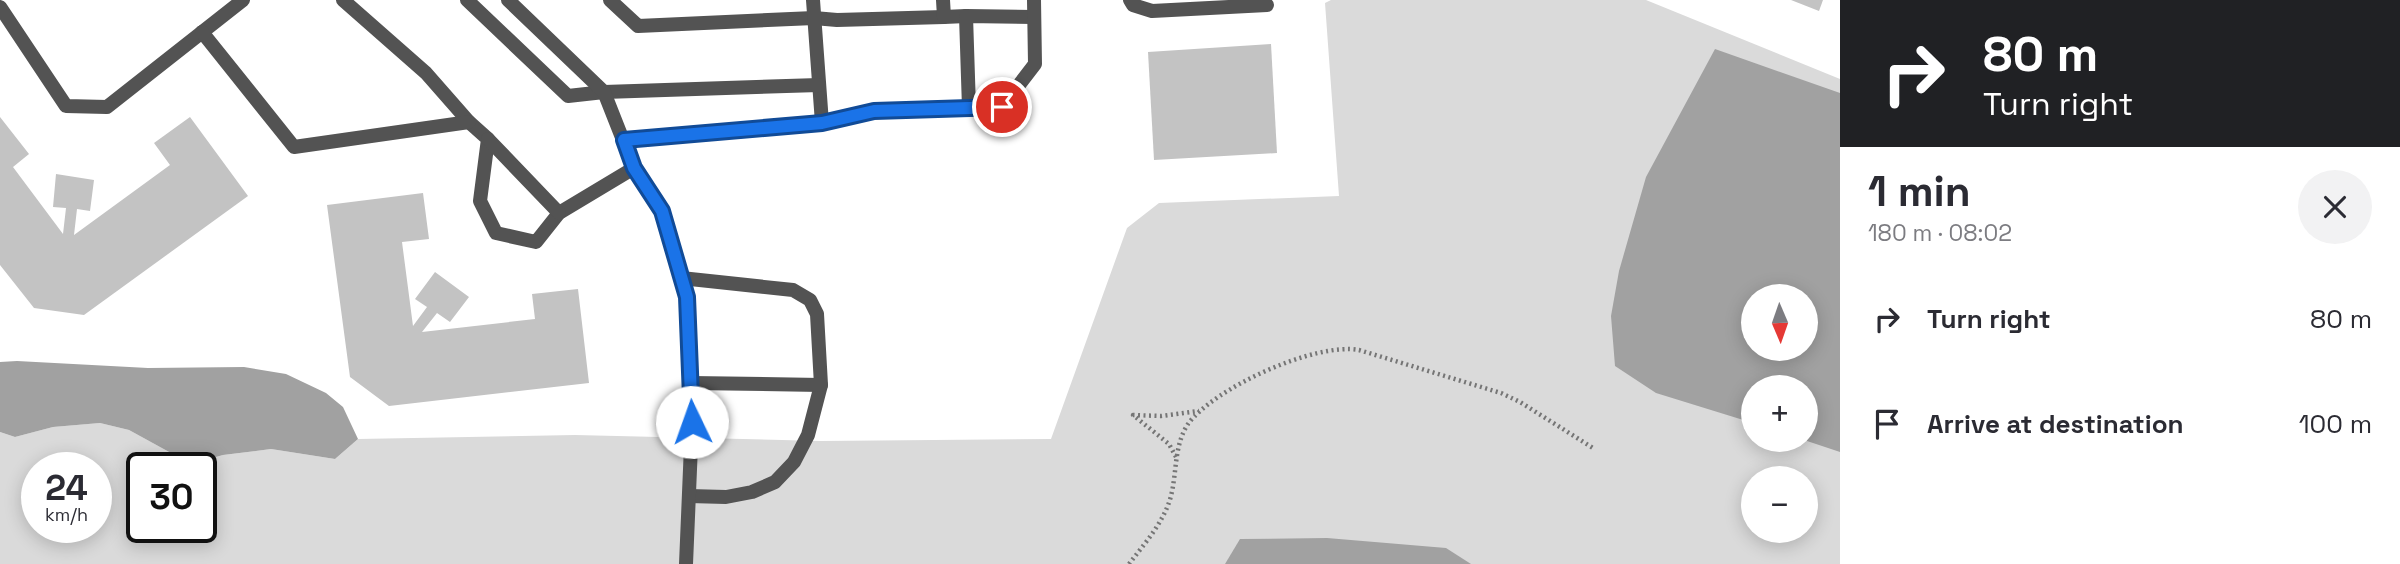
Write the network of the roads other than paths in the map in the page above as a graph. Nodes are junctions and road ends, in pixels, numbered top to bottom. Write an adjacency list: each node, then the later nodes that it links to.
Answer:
1 (243, 0): 16 (street)
2 (344, 0): 20 (street)
3 (467, 0): 18 (street)
4 (508, 0): 18 (street)
5 (610, 0): 15 (street)
6 (813, 0): 15 (street)
7 (943, 0): 13 (street)
8 (1034, 0): 14 (street)
9 (1130, 0): 10 (street)
10 (1267, 5)
11 (0, 7): 16 (street)
12 (966, 16): 13 (street); 14 (street); 19 (street)
13 (944, 17): 15 (street)
14 (1034, 17): 19 (street)
15 (814, 18): 17 (street)
16 (202, 32): 20 (street)
17 (819, 85): 18 (street); 21 (street)
18 (604, 92): 23 (street)
19 (969, 108): 21 (street)
20 (469, 122): 22 (street)
21 (822, 123): 23 (street)
22 (488, 139): 25 (street); 25 (street)
23 (624, 140): 24 (street)
24 (634, 168): 25 (street); 26 (street)
25 (559, 213)
26 (681, 278): 27 (street); 28 (street)
27 (691, 383): 28 (street); 29 (street)
28 (821, 385): 29 (street)
29 (689, 496): 30 (street)
30 (686, 564)

